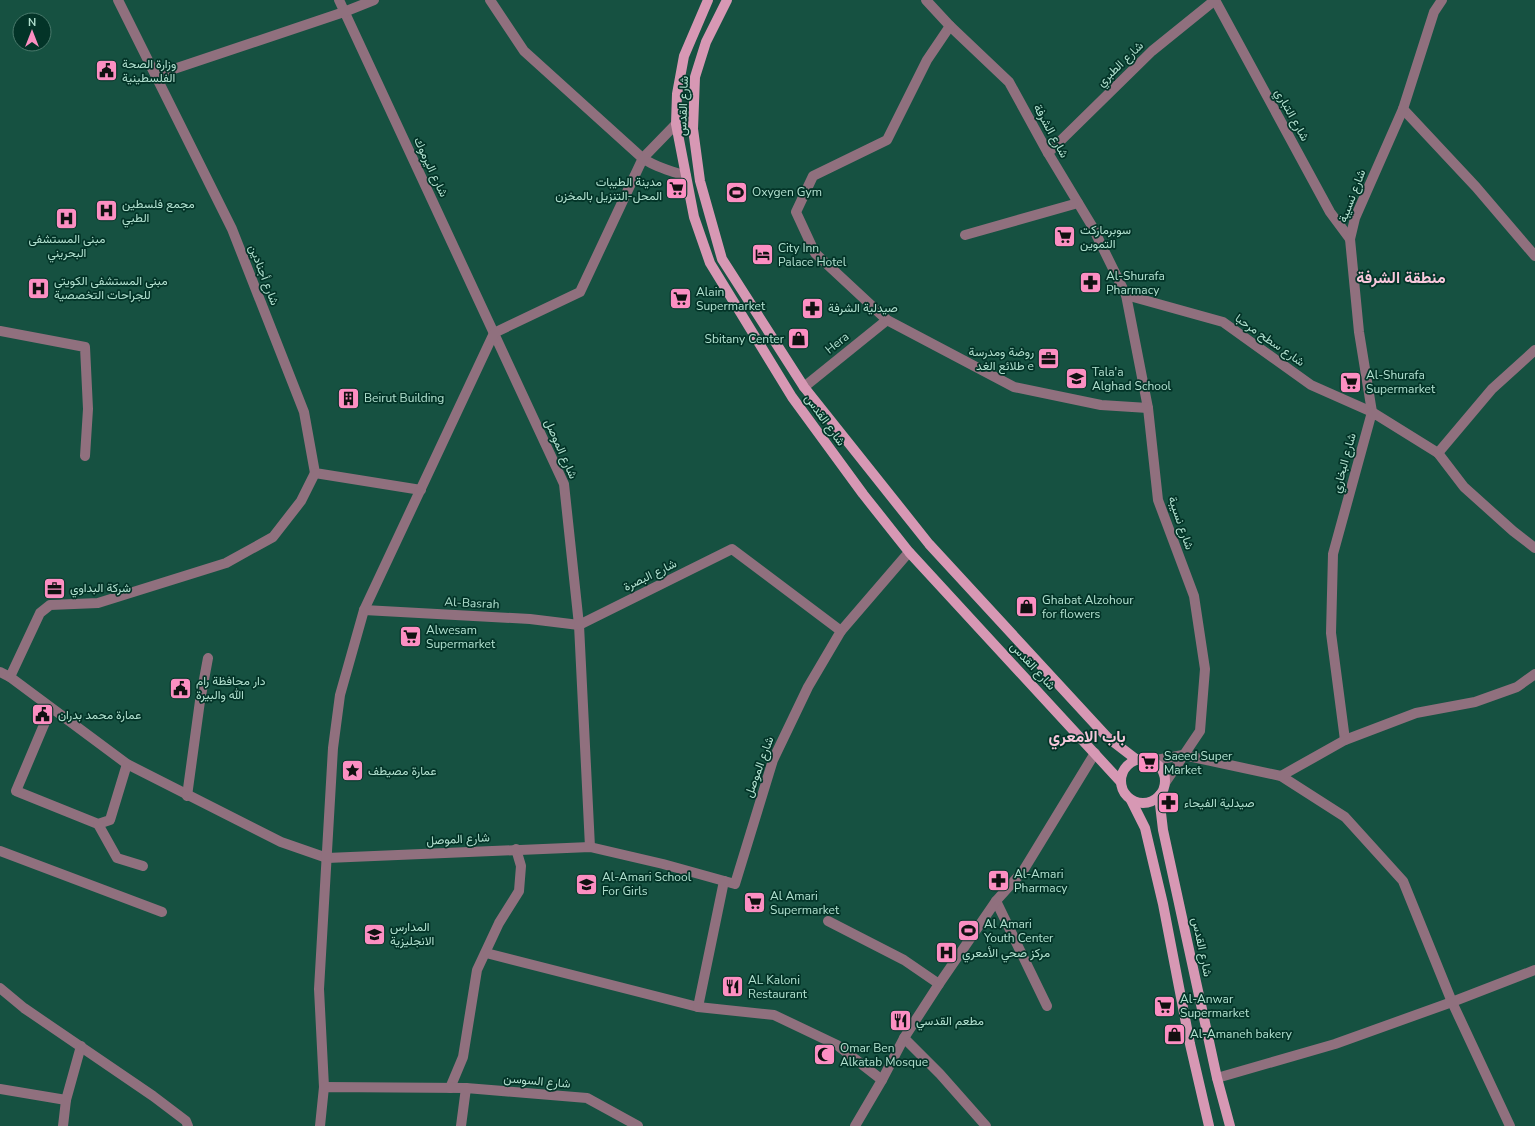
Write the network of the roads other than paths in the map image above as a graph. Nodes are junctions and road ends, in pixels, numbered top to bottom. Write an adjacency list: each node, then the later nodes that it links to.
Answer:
1 (118, 0): 14 (street, شارع أجنادين)
2 (338, 0): 11 (street, شارع اليرموك)
3 (374, 0): 11 (street)
4 (490, 0): 18 (street)
5 (704, 0): 12 (main road)
6 (708, 0): 12 (main road, شارع القدس)
7 (727, 0): 29 (main road, شارع القدس)
8 (1215, 0): 17 (street, شارع الطبري); 22 (street, شارع التباري)
9 (1442, 0): 15 (street, شارع نسيبة)
10 (932, 2): 13 (street, شارع الشرفة)
11 (344, 12): 14 (street); 27 (street, شارع اليرموك)
12 (703, 14): 16 (main road, شارع القدس)
13 (950, 26): 17 (street, شارع الشرفة); 25 (street)
14 (156, 75): 35 (street, شارع أجنادين)
15 (1403, 109): 22 (street, شارع نسيبة); 23 (street)
16 (676, 124): 18 (street); 19 (main road, شارع القدس)
17 (1048, 153): 20 (street, شارع الشرفة)
18 (643, 158): 19 (street); 27 (street)
19 (686, 176): 30 (main road, شارع القدس)
20 (1078, 203): 21 (street); 24 (street, شارع الشرفة)
21 (966, 234)
22 (1350, 239): 32 (street, شارع نسيبة)
23 (1535, 256)
24 (1126, 294): 31 (street, شارع نسيبة); 32 (street, شارع سطح مرحبا)
25 (887, 320): 29 (street, Hera); 31 (street)
26 (0, 331): 34 (street)
27 (494, 333): 36 (street); 40 (street, شارع الموصل)
28 (1535, 350): 33 (street)
29 (804, 387): 30 (main road); 50 (main road, شارع القدس)
30 (792, 397): 38 (main road, شارع القدس)
31 (1148, 408): 49 (street, شارع نسيبة)
32 (1372, 412): 33 (street); 47 (street, شارع البخاري)
33 (1438, 453): 37 (street)
34 (85, 456)
35 (315, 473): 36 (street); 45 (street)
36 (420, 490): 39 (street)
37 (1535, 548)
38 (909, 552): 41 (street); 48 (main road, شارع القدس)
39 (364, 610): 40 (street, Al-Basrah); 63 (street)
40 (580, 625): 41 (street, شارع البصرة); 60 (street, شارع الموصل)
41 (841, 631): 65 (street, شارع الموصل)
42 (208, 658): 56 (street)
43 (0, 672): 45 (street)
44 (1535, 674): 47 (street)
45 (10, 677): 46 (street)
46 (51, 708): 52 (street); 59 (street)
47 (1344, 740): 53 (street)
48 (1095, 753): 54 (main road, شارع القدس); 66 (street)
49 (1184, 755): 51 (street); 53 (street); 55 (street, شارع نسيبة)
50 (1137, 760): 51 (main road); 54 (main road)
51 (1151, 761): 55 (main road)
52 (127, 764): 56 (street); 59 (street)
53 (1281, 776): 73 (street)
54 (1120, 781): 58 (main road)
55 (1165, 783): 57 (main road)
56 (187, 796): 63 (street)
57 (1159, 796): 58 (main road); 78 (main road, شارع القدس)
58 (1131, 800): 92 (main road)
59 (98, 824): 64 (street)
60 (590, 847): 61 (street, شارع الموصل); 65 (street, شارع الموصل)
61 (516, 849): 63 (street, شارع الموصل); 69 (street)
62 (0, 851): 67 (street)
63 (327, 858): 80 (street)
64 (143, 866)
65 (724, 881): 75 (street)
66 (996, 901): 71 (street); 74 (street)
67 (162, 912)
68 (828, 921): 71 (street)
69 (486, 953): 75 (street); 81 (street)
70 (1535, 970): 73 (street)
71 (939, 984): 76 (street)
72 (0, 988): 77 (street)
73 (1452, 1002): 78 (street); 94 (street)
74 (1047, 1006)
75 (698, 1007): 79 (street)
76 (904, 1038): 79 (street); 91 (street)
77 (81, 1046): 84 (street); 86 (street)
78 (1217, 1078): 93 (main road, شارع القدس)
79 (882, 1080): 90 (street)
80 (324, 1087): 81 (street, شارع السوسن); 87 (street)
81 (450, 1088): 82 (street, شارع السوسن)
82 (466, 1088): 88 (street); 89 (street, شارع السوسن)
83 (0, 1089): 84 (street)
84 (66, 1100): 85 (street)
85 (63, 1126)
86 (188, 1126)
87 (320, 1126)
88 (460, 1126)
89 (638, 1126)
90 (855, 1126)
91 (986, 1126)
92 (1209, 1126)
93 (1230, 1126)
94 (1510, 1126)

